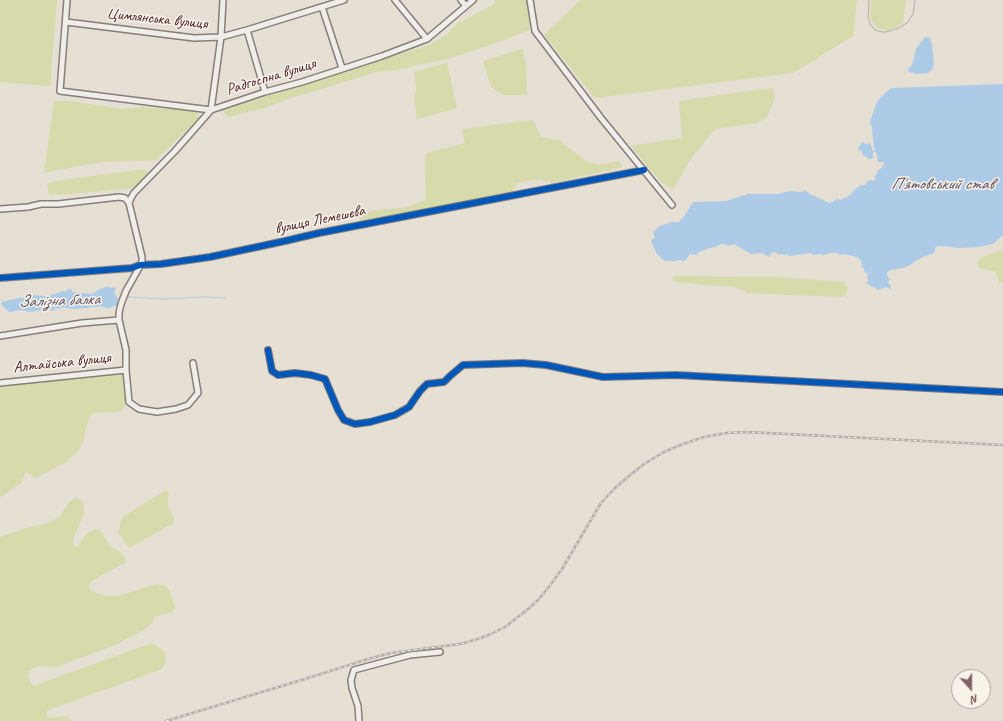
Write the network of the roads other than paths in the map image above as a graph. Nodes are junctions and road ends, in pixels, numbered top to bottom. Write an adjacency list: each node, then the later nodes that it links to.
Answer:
1 (67, 0): 10 (street)
2 (223, 0): 12 (street, Цимлянська вулиця)
3 (344, 0): 8 (street, Цимлянська вулиця)
4 (395, 0): 13 (street)
5 (461, 0): 9 (street)
6 (473, 0): 9 (street, Радгоспна вулиця)
7 (530, 0): 17 (street)
8 (322, 6): 11 (street, Цимлянська вулиця); 14 (street)
9 (466, 6): 13 (street, Радгоспна вулиця)
10 (66, 22): 12 (street, Цимлянська вулиця); 16 (street, Радгоспна вулиця)
11 (247, 30): 12 (street, Цимлянська вулиця); 15 (street)
12 (221, 37): 16 (street)
13 (427, 39): 14 (street, Радгоспна вулиця)
14 (342, 68): 15 (street, Радгоспна вулиця)
15 (265, 92): 16 (street, Радгоспна вулиця)
16 (211, 110): 18 (street)
17 (644, 170): 19 (street); 21 (street, вулиця Лемешєва)
18 (130, 203): 20 (street); 21 (street)
19 (672, 205)
20 (0, 209)
21 (140, 265): 22 (street, вулиця Лемешєва); 23 (street, Алтайська вулиця)
22 (0, 278)
23 (119, 320): 24 (street); 27 (street, Алтайська вулиця)
24 (0, 336)
25 (268, 350): 29 (street)
26 (193, 363): 27 (street, Алтайська вулиця)
27 (126, 370): 28 (street, Алтайська вулиця)
28 (0, 383)
29 (1003, 392)
30 (440, 652): 31 (street)
31 (359, 721)

